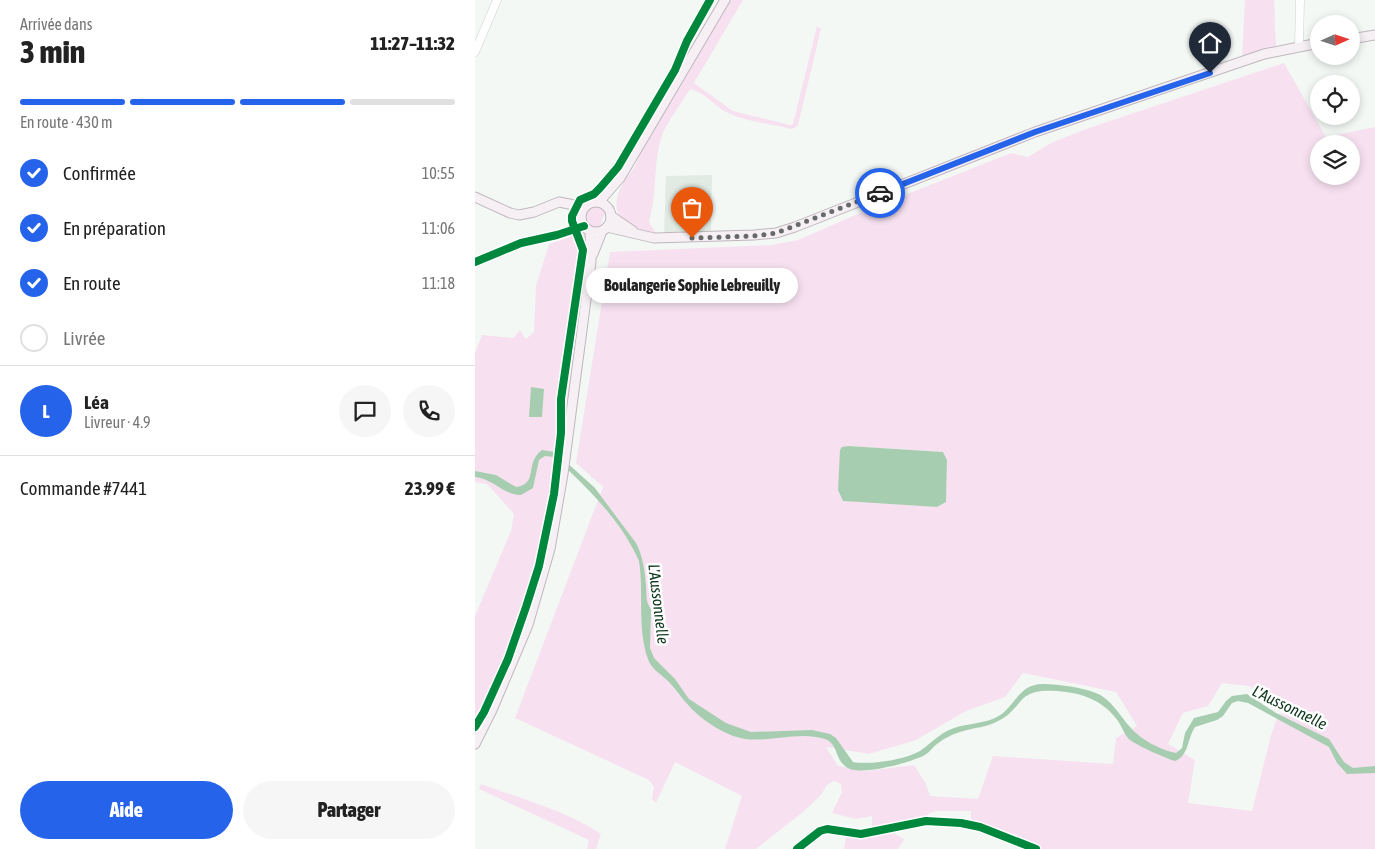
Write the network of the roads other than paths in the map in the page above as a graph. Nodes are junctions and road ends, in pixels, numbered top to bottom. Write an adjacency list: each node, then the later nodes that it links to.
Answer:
1 (497, 0): 8 (street)
2 (725, 0): 9 (main road)
3 (1300, 0): 7 (street)
4 (1375, 35): 5 (main road)
5 (1360, 37)
6 (1310, 44): 7 (main road)
7 (1299, 46): 17 (main road)
8 (475, 52)
9 (620, 178): 11 (main road); 14 (main road)
10 (475, 196): 12 (main road)
11 (599, 202): 13 (main road); 14 (main road)
12 (551, 204): 13 (main road); 15 (main road)
13 (585, 207): 15 (main road)
14 (610, 212): 16 (main road); 17 (main road)
15 (585, 225): 16 (main road); 18 (street); 19 (main road)
16 (605, 229): 17 (main road); 19 (main road)
17 (639, 236)
18 (475, 262)
19 (591, 262): 20 (main road)
20 (475, 744)
21 (797, 849): 22 (street)
22 (1036, 849)

